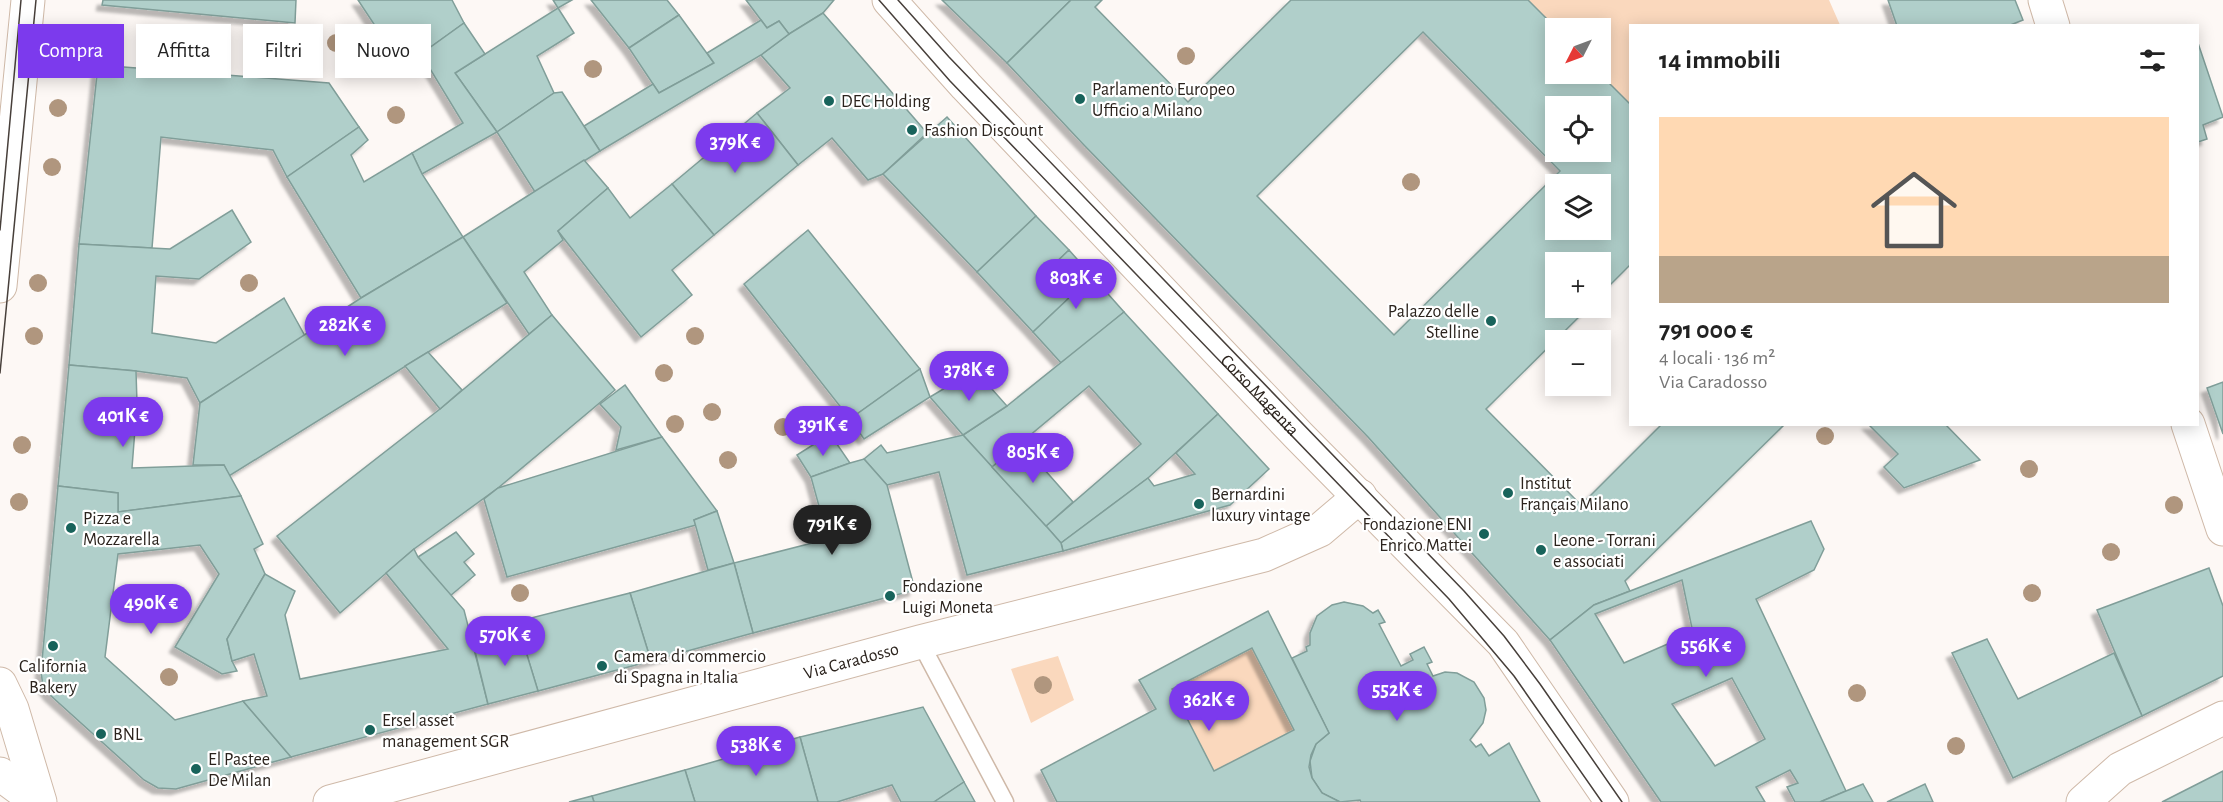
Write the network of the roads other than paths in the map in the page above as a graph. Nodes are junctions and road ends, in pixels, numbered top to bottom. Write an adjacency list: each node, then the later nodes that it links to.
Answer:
1 (28, 0): 5 (street)
2 (890, 0): 7 (street, Corso Magenta)
3 (2045, 0): 4 (street)
4 (2052, 24)
5 (0, 286)
6 (2189, 426): 8 (street)
7 (1360, 496): 9 (street, Via Caradosso); 16 (street, Corso Magenta)
8 (2223, 529)
9 (920, 642): 14 (street, Via Caradosso); 15 (lane)
10 (0, 684): 13 (street)
11 (2223, 718): 17 (street)
12 (0, 774): 13 (street)
13 (40, 802)
14 (330, 802)
15 (1005, 802)
16 (1612, 802)
17 (2083, 802)

